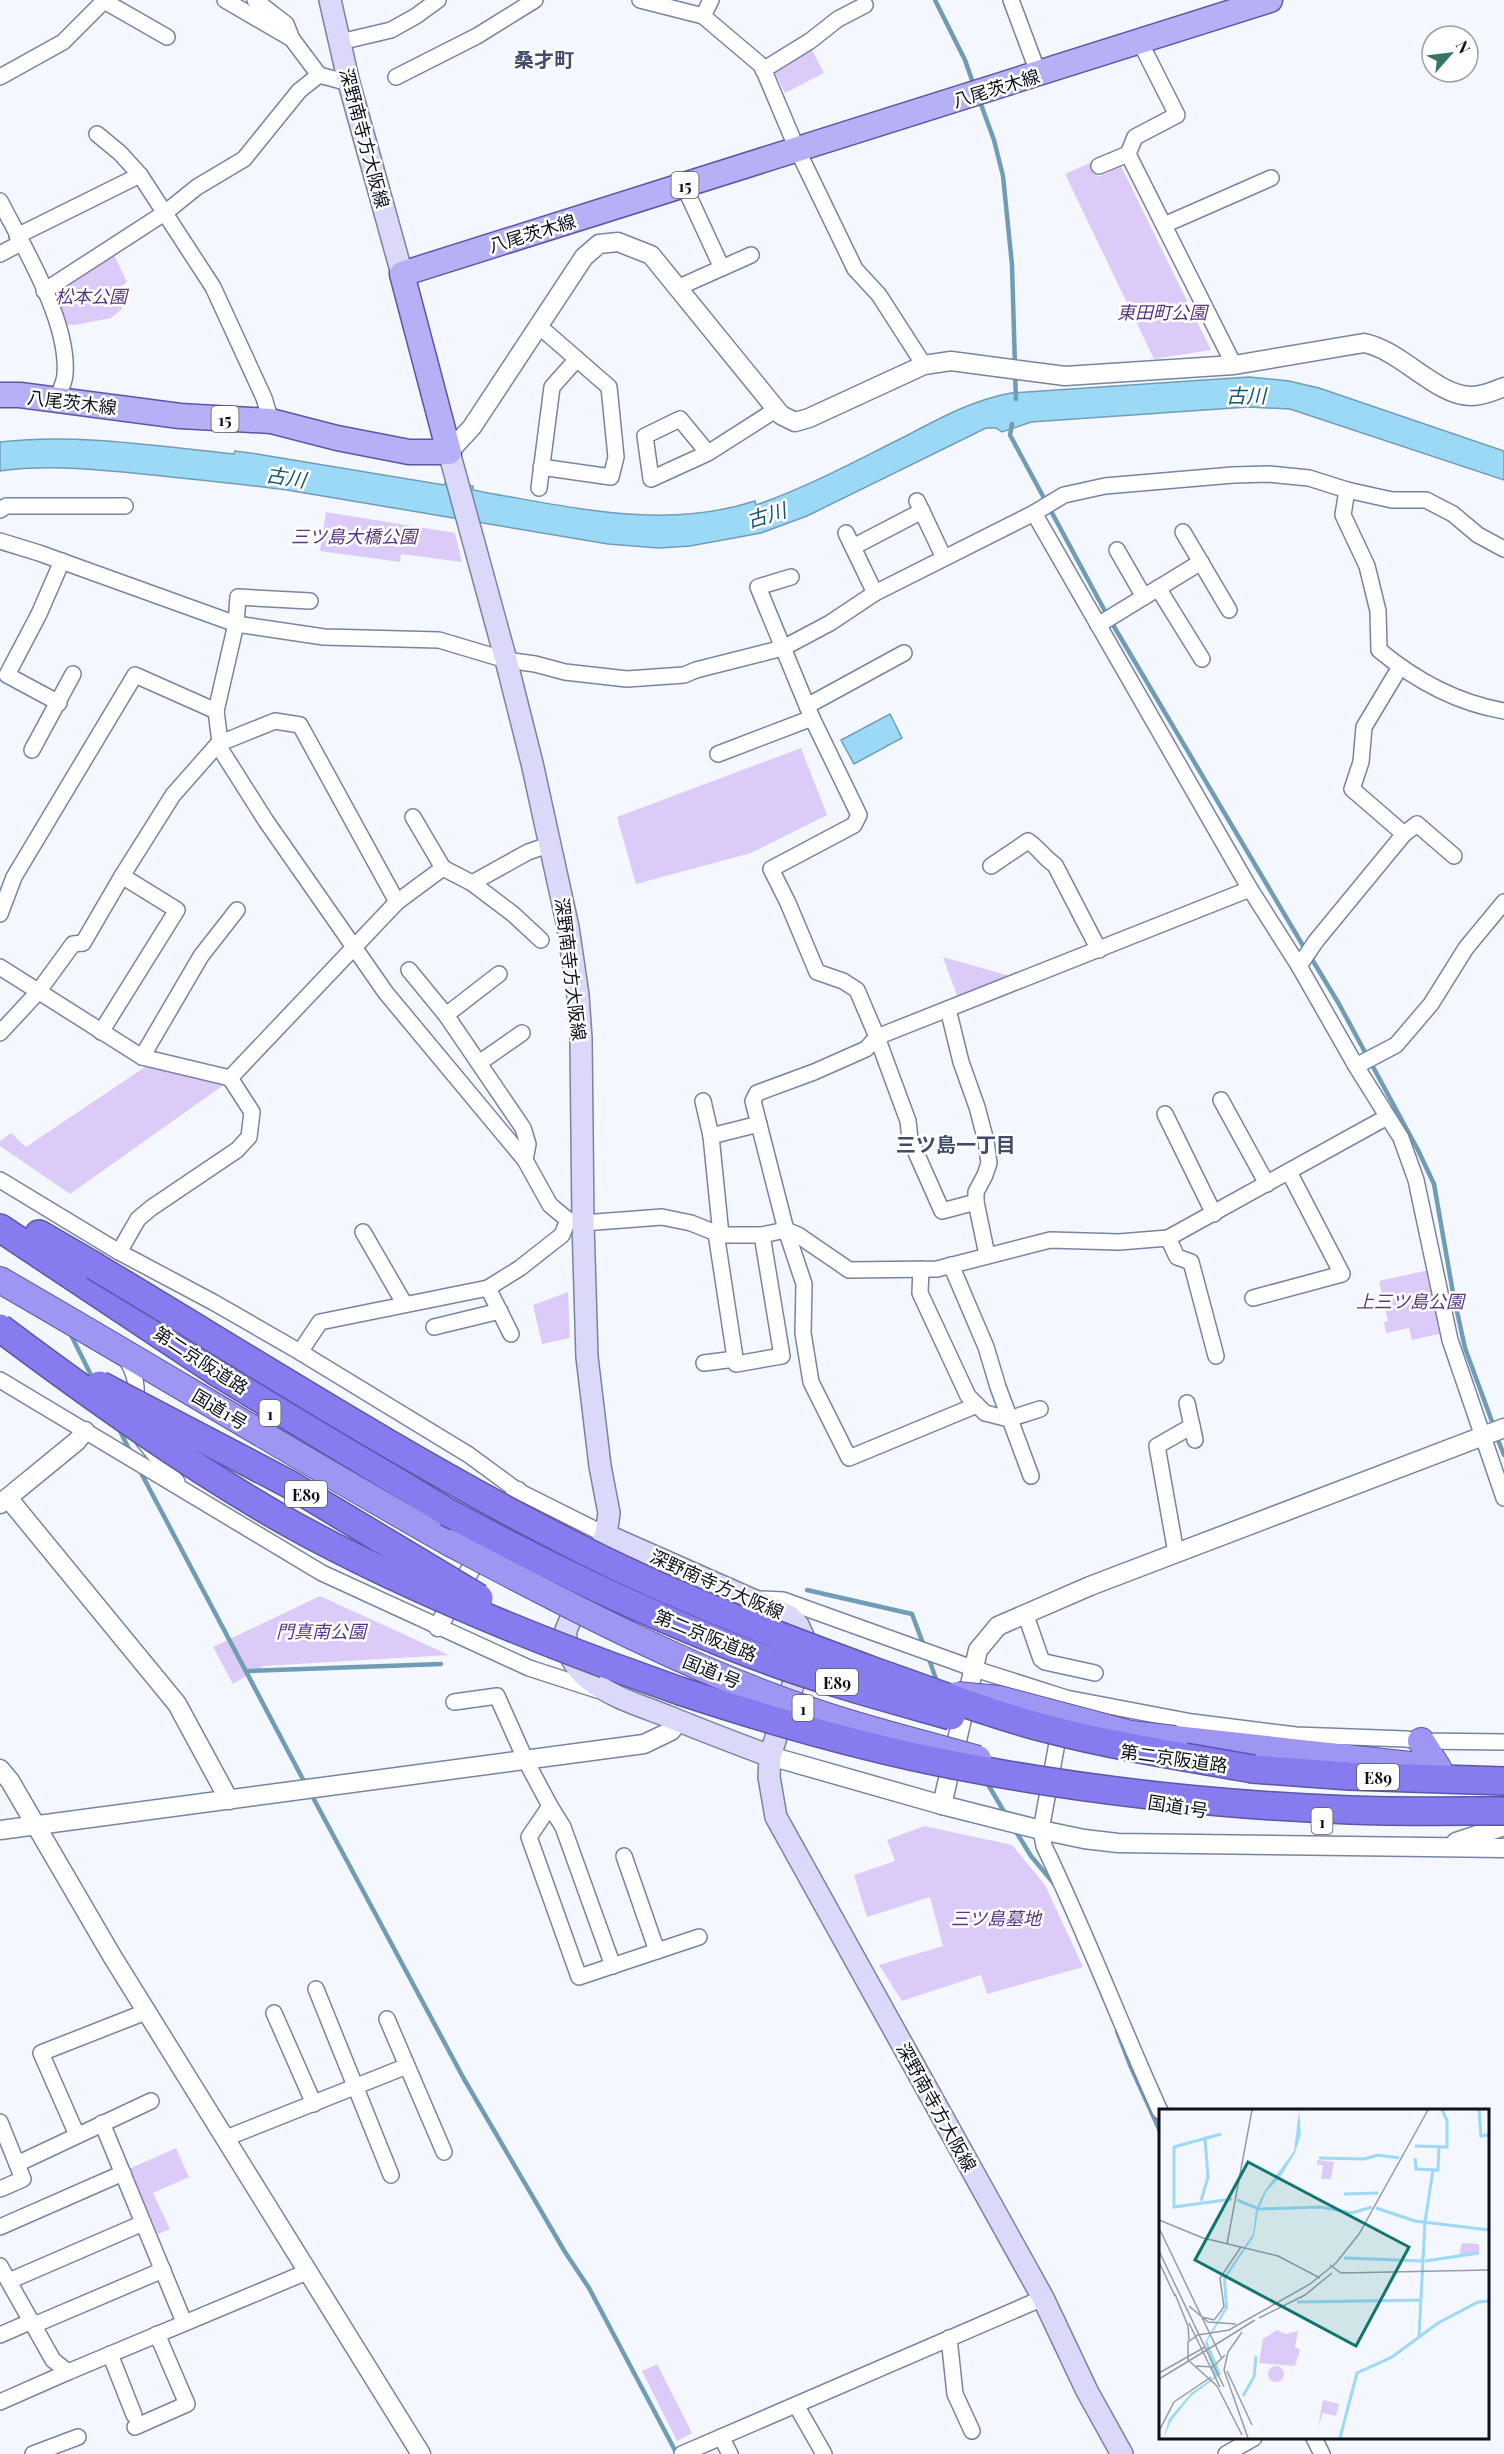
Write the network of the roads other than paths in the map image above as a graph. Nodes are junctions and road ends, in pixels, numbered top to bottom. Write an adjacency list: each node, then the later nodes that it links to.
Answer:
1 (225, 0): 16 (street)
2 (255, 0): 16 (street)
3 (330, 0): 17 (main road, 深野南寺方大阪線)
4 (438, 0): 17 (street)
5 (535, 0): 23 (street)
6 (640, 0): 11 (street)
7 (711, 0): 14 (street)
8 (1011, 0): 21 (street)
9 (1270, 0): 13 (main road, 八尾茨木線 / 15)
10 (104, 1): 15 (street); 22 (street)
11 (671, 4): 14 (street)
12 (866, 5): 19 (street)
13 (1237, 5): 18 (main road, 八尾茨木線 / 15)
14 (704, 16): 19 (street)
15 (167, 37)
16 (292, 39): 20 (street)
17 (339, 42): 24 (main road, 深野南寺方大阪線)
18 (1140, 42): 21 (main road, 八尾茨木線 / 15); 27 (street)
19 (763, 70): 26 (street)
20 (319, 75): 24 (street); 33 (street)
21 (1039, 75): 26 (main road, 八尾茨木線 / 15)
22 (0, 77)
23 (396, 77)
24 (349, 83): 39 (main road, 深野南寺方大阪線)
25 (97, 134): 29 (street)
26 (797, 149): 31 (main road, 八尾茨木線 / 15); 44 (street)
27 (1128, 154): 28 (street); 34 (street)
28 (1099, 166)
29 (140, 174): 33 (street); 35 (street)
30 (1271, 178): 34 (street)
31 (684, 186): 38 (street); 39 (main road, 八尾茨木線 / 15)
32 (0, 201): 35 (street)
33 (166, 212): 41 (street); 50 (street)
34 (1164, 225): 45 (street)
35 (19, 240): 36 (street); 41 (street)
36 (0, 254)
37 (751, 255): 38 (street)
38 (722, 268): 40 (street)
39 (402, 274): 51 (main road)
40 (677, 288): 42 (street); 49 (street)
41 (45, 291): 48 (street)
42 (540, 327): 43 (street); 51 (street)
43 (577, 359): 53 (street); 53 (street)
44 (924, 365): 45 (street); 49 (street)
45 (1234, 365): 46 (street)
46 (1504, 387)
47 (0, 395): 48 (main road, 八尾茨木線 / 15)
48 (57, 400): 50 (main road, 八尾茨木線 / 15)
49 (777, 409): 52 (street)
50 (271, 421): 51 (main road, 八尾茨木線 / 15)
51 (449, 452): 79 (main road, 深野南寺方大阪線)
52 (708, 453): 52 (street)
53 (541, 467): 54 (street)
54 (539, 488)
55 (1347, 490): 58 (street); 63 (street); 80 (street)
56 (125, 506): 57 (street)
57 (0, 510)
58 (1038, 511): 65 (street); 74 (street)
59 (1183, 532): 67 (street)
60 (846, 533): 62 (street)
61 (0, 541): 66 (street)
62 (853, 547): 65 (street); 70 (street)
63 (1504, 549)
64 (1117, 550): 71 (street)
65 (944, 558): 70 (street)
66 (62, 561): 75 (street); 82 (street)
67 (1201, 562): 69 (street); 73 (street)
68 (791, 577): 76 (street)
69 (1158, 588): 71 (street); 78 (street)
70 (875, 593): 76 (street)
71 (1144, 597): 74 (street)
72 (310, 601): 75 (street)
73 (1230, 610)
74 (1101, 623): 97 (street)
75 (236, 624): 79 (street); 83 (street)
76 (783, 648): 79 (street); 85 (street)
77 (904, 653): 85 (street)
78 (1202, 659)
79 (506, 660): 91 (main road, 深野南寺方大阪線)
80 (1400, 667): 84 (street); 90 (street)
81 (73, 674): 82 (street)
82 (58, 703): 87 (street)
83 (216, 711): 86 (street); 101 (street)
84 (1504, 711)
85 (809, 712): 88 (street); 115 (street)
86 (218, 744): 95 (street); 98 (street); 103 (street)
87 (32, 750)
88 (718, 754)
89 (413, 817): 94 (street)
90 (1404, 834): 92 (street); 105 (street)
91 (551, 844): 96 (street); 133 (main road, 深野南寺方大阪線)
92 (1454, 856)
93 (991, 866): 104 (street)
94 (443, 868): 96 (street); 98 (street)
95 (122, 876): 109 (street); 112 (street)
96 (472, 883): 102 (street)
97 (1250, 889): 104 (street); 105 (street)
98 (397, 902): 103 (street)
99 (1504, 902): 118 (street)
100 (237, 910): 116 (street)
101 (0, 914)
102 (541, 940)
103 (353, 947): 119 (street); 126 (street)
104 (1099, 950): 110 (street)
105 (1302, 962): 118 (street)
106 (0, 967): 109 (street)
107 (409, 970): 111 (street)
108 (499, 974): 111 (street)
109 (38, 992): 112 (street); 113 (street)
110 (948, 1009): 115 (street); 130 (street)
111 (446, 1015): 117 (street)
112 (101, 1032): 116 (street)
113 (0, 1033)
114 (522, 1033): 117 (street)
115 (877, 1037): 124 (street); 130 (street)
116 (142, 1058): 119 (street)
117 (479, 1063): 126 (street)
118 (1359, 1065): 123 (street)
119 (230, 1078): 141 (street)
120 (703, 1101): 125 (street)
121 (1221, 1101): 129 (street)
122 (1165, 1114): 131 (street)
123 (1387, 1117): 127 (street); 165 (street)
124 (759, 1124): 125 (street); 135 (street)
125 (711, 1136): 137 (street)
126 (525, 1160): 133 (street)
127 (1289, 1172): 129 (street); 147 (street)
128 (0, 1180): 141 (street)
129 (1267, 1184): 131 (street)
130 (976, 1202): 142 (street)
131 (1214, 1214): 139 (street)
132 (0, 1215): 192 (highway, bridge)
133 (576, 1222): 137 (street); 146 (street); 171 (main road, 深野南寺方大阪線)
134 (0, 1228): 192 (highway, 第二京阪道路 / E89, bridge)
135 (786, 1230): 138 (street); 144 (street); 161 (street)
136 (363, 1232): 148 (street)
137 (718, 1234): 138 (street); 157 (street)
138 (762, 1235): 157 (street)
139 (1168, 1238): 142 (street); 156 (street)
140 (0, 1244): 172 (highway, 国道1号 / 1)
141 (119, 1252): 155 (street)
142 (987, 1255): 143 (street)
143 (951, 1265): 144 (street); 163 (street)
144 (921, 1269): 161 (street)
145 (0, 1280): 154 (highway, 国道1号 / 1)
146 (488, 1288): 148 (street); 149 (street)
147 (1253, 1298)
148 (404, 1303): 155 (street)
149 (500, 1311): 150 (street); 152 (street)
150 (434, 1327)
151 (0, 1328): 177 (highway, bridge)
152 (511, 1334)
153 (0, 1335): 177 (highway, E89, bridge)
154 (120, 1349): 167 (street); 172 (highway, 国道1号 / 1)
155 (300, 1352): 168 (street)
156 (1216, 1356)
157 (735, 1359): 158 (street)
158 (704, 1363)
159 (0, 1380): 164 (street)
160 (1187, 1403): 173 (street)
161 (977, 1405): 163 (street)
162 (1040, 1409): 163 (street)
163 (1009, 1419): 166 (street)
164 (85, 1431): 167 (street); 170 (street)
165 (1491, 1433): 169 (street); 173 (street)
166 (1031, 1476)
167 (184, 1491): 176 (street)
168 (518, 1491): 171 (street); 176 (street)
169 (1504, 1498)
170 (4, 1501): 196 (street)
171 (606, 1534): 174 (main road, 深野南寺方大阪線); 180 (main road, 深野南寺方大阪線)
172 (456, 1535): 181 (highway, 国道1号 / 1, bridge); 187 (highway, 国道1号 / 1, bridge)
173 (1176, 1553): 175 (street)
174 (754, 1599): 178 (street); 188 (main road, 深野南寺方大阪線)
175 (1025, 1613): 178 (street); 179 (street)
176 (438, 1627): 180 (street)
177 (605, 1664): 199 (highway, 第二京阪道路 / E89, bridge)
178 (975, 1669): 181 (street); 183 (street)
179 (1095, 1673)
180 (614, 1696): 184 (main road, 深野南寺方大阪線)
181 (968, 1696): 183 (highway, 国道1号 / 1, bridge); 187 (street)
182 (454, 1702): 189 (street)
183 (1064, 1707): 185 (street); 190 (highway, 国道1号 / 1, bridge); 194 (street)
184 (679, 1721): 188 (main road, 深野南寺方大阪線); 189 (street)
185 (1420, 1741): 186 (street); 190 (highway)
186 (1504, 1742)
187 (955, 1749): 194 (highway, 国道1号 / 1, bridge); 197 (street)
188 (770, 1756): 197 (street); 234 (main road, 深野南寺方大阪線)
189 (526, 1761): 196 (street); 198 (street)
190 (1438, 1768): 193 (highway, 国道1号 / 1)
191 (0, 1769): 200 (street)
192 (1253, 1769): 195 (highway, 第二京阪道路 / E89)
193 (1504, 1769)
194 (1050, 1779): 201 (highway, 国道1号 / 1, bridge); 203 (street)
195 (1504, 1781)
196 (229, 1800): 200 (street)
197 (942, 1805): 203 (street)
198 (550, 1806): 209 (street); 209 (street)
199 (1504, 1811)
200 (35, 1824): 202 (street); 211 (street)
201 (1504, 1825): 204 (street)
202 (0, 1830)
203 (1041, 1830): 204 (street); 218 (street)
204 (1443, 1846): 205 (street)
205 (1504, 1848)
206 (624, 1856): 208 (street)
207 (699, 1937): 208 (street)
208 (657, 1951): 209 (street)
209 (613, 1966)
210 (316, 1989): 215 (street)
211 (148, 2011): 221 (street); 222 (street)
212 (274, 2013): 217 (street)
213 (387, 2019): 214 (street)
214 (407, 2066): 215 (street); 223 (street)
215 (356, 2088): 217 (street); 226 (street)
216 (151, 2101): 220 (street)
217 (314, 2104): 222 (street)
218 (1160, 2109)
219 (0, 2122): 224 (street)
220 (102, 2123): 221 (street); 225 (street)
221 (77, 2135): 224 (street)
222 (226, 2138): 232 (street)
223 (444, 2152)
224 (17, 2164): 227 (street)
225 (123, 2173): 228 (street); 229 (street)
226 (391, 2175)
227 (0, 2189)
228 (143, 2223): 231 (street); 233 (street)
229 (0, 2227)
230 (0, 2266): 233 (street)
231 (163, 2270): 235 (street); 236 (street)
232 (309, 2271): 235 (street); 250 (street)
233 (9, 2281): 236 (street)
234 (1043, 2298): 239 (street); 254 (main road, 深野南寺方大阪線)
235 (184, 2322): 237 (street)
236 (33, 2323): 238 (street); 241 (street)
237 (157, 2334): 240 (street); 240 (street)
238 (0, 2335)
239 (949, 2338): 243 (street); 244 (street)
240 (110, 2354): 241 (street)
241 (68, 2372): 242 (street)
242 (0, 2402)
243 (796, 2405): 246 (street); 253 (street)
244 (972, 2431)
245 (78, 2437): 249 (street)
246 (721, 2437): 251 (street); 252 (street)
247 (1252, 2439): 255 (street)
248 (1314, 2439): 256 (street)
249 (33, 2454)
250 (421, 2454)
251 (682, 2454)
252 (730, 2454)
253 (824, 2454)
254 (1122, 2454)
255 (1226, 2454)
256 (1322, 2454)

